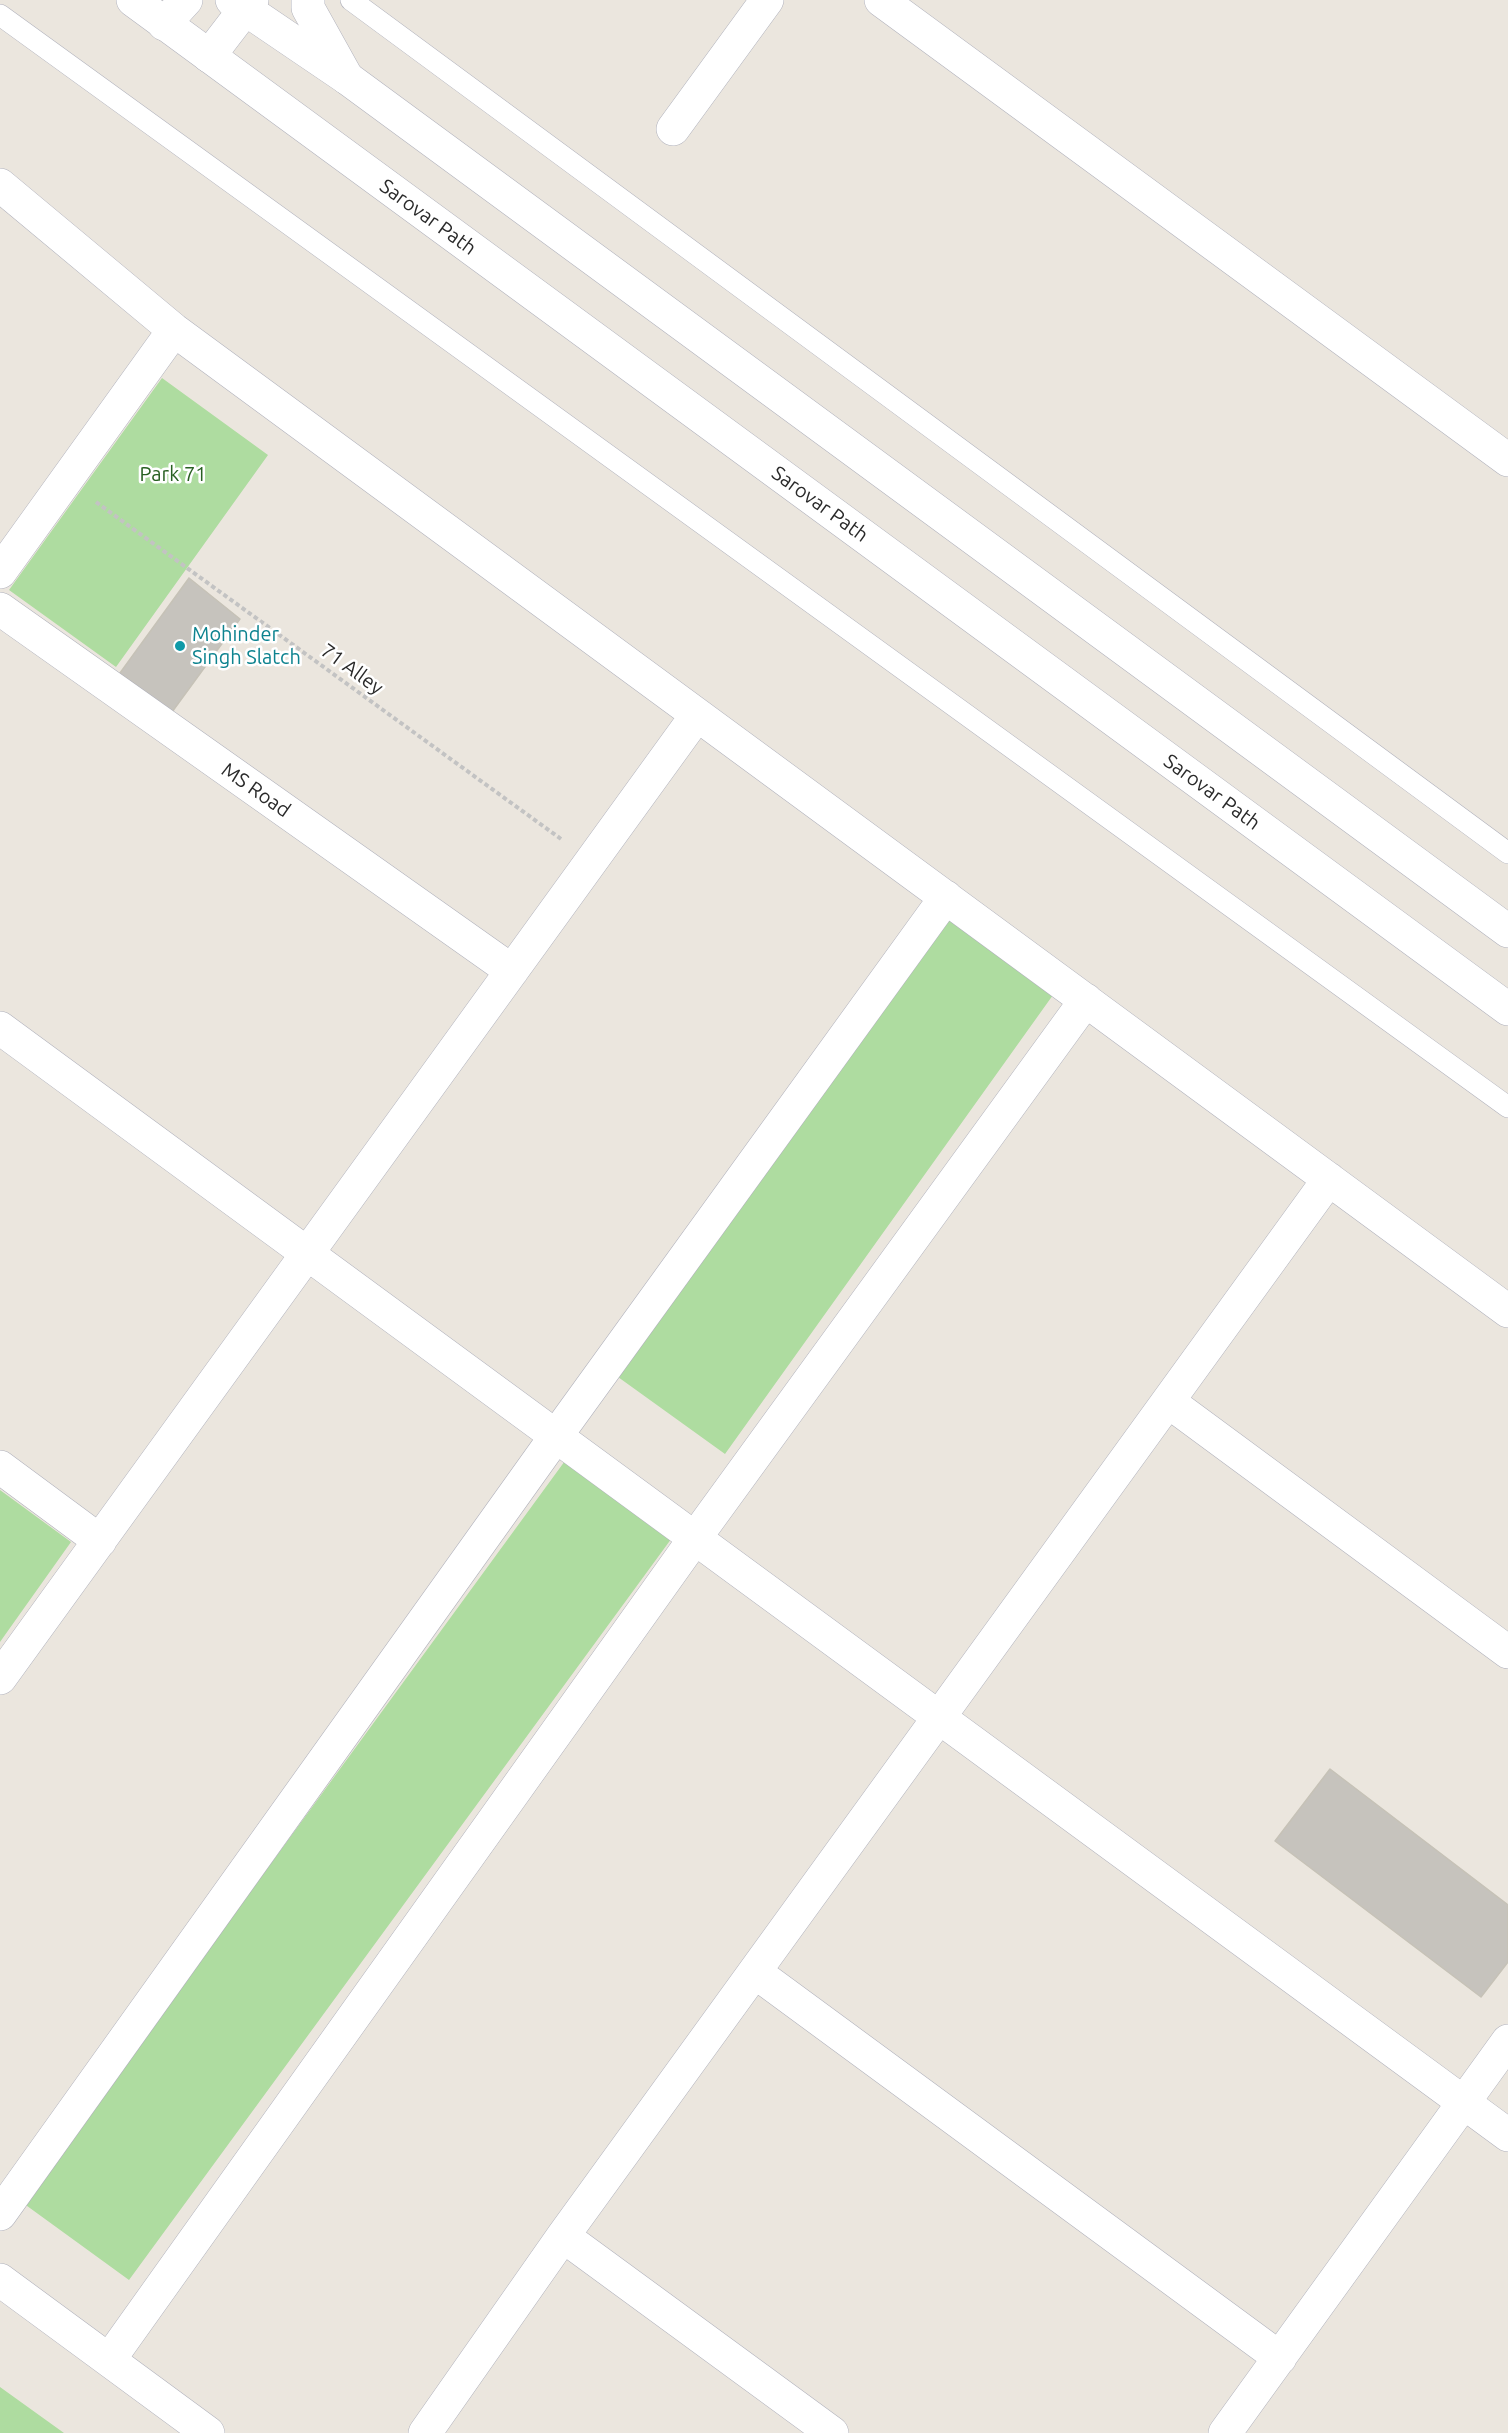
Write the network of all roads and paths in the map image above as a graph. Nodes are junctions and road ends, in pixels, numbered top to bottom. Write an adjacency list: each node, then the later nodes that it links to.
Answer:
1 (133, 0): 7 (street, Sarovar Path)
2 (308, 0): 10 (street)
3 (351, 0): 19 (lane)
4 (767, 0): 11 (street)
5 (881, 0): 14 (street)
6 (243, 3): 9 (street); 10 (street)
7 (175, 12): 9 (street, Sarovar Path)
8 (0, 15): 27 (lane)
9 (209, 56): 25 (street, Sarovar Path)
10 (347, 78): 22 (street)
11 (674, 129)
12 (0, 185): 13 (street)
13 (174, 330): 15 (street); 18 (street)
14 (1508, 460)
15 (66, 480): 16 (street); 20 (path, 71 Alley)
16 (0, 572)
17 (0, 609): 23 (street, MS Road)
18 (698, 715): 20 (street); 21 (street)
19 (1508, 853)
20 (592, 861): 23 (street)
21 (946, 897): 24 (street); 32 (street)
22 (1508, 931)
23 (512, 971): 29 (street)
24 (1086, 1000): 28 (street); 34 (street)
25 (1508, 1009)
26 (0, 1028): 29 (street)
27 (1508, 1107)
28 (1329, 1179): 30 (street); 31 (street)
29 (307, 1253): 32 (street); 35 (street)
30 (1508, 1311)
31 (1169, 1402): 36 (street); 38 (street)
32 (556, 1436): 34 (street); 43 (street)
33 (0, 1467): 35 (street)
34 (695, 1539): 38 (street); 47 (street)
35 (100, 1541): 37 (street)
36 (1508, 1652)
37 (0, 1678)
38 (938, 1717): 39 (street); 41 (street)
39 (755, 1972): 44 (street); 46 (street)
40 (1508, 2042): 41 (street)
41 (1463, 2103): 42 (street); 46 (street)
42 (1504, 2132)
43 (0, 2214)
44 (563, 2236): 49 (street); 50 (street)
45 (0, 2280): 47 (street)
46 (1280, 2358): 51 (street)
47 (109, 2360): 48 (street)
48 (208, 2433)
49 (425, 2433)
50 (831, 2433)
51 (1225, 2433)

